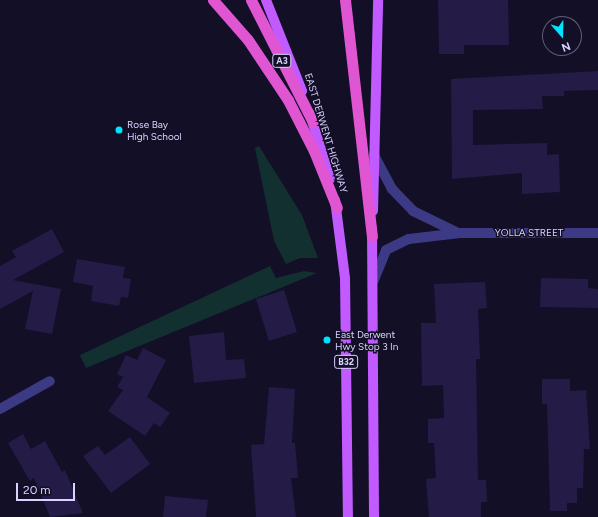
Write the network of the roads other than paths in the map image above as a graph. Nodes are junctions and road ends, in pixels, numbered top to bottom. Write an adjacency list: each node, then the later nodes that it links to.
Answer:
1 (213, 0): 8 (highway)
2 (252, 0): 6 (highway, A3)
3 (266, 0): 6 (main road, EAST DERWENT HIGHWAY / A3)
4 (345, 0): 11 (highway)
5 (378, 0): 7 (main road)
6 (313, 122): 8 (main road, EAST DERWENT HIGHWAY / B32)
7 (374, 155): 9 (street, YOLLA STREET); 11 (main road)
8 (336, 208): 15 (main road, EAST DERWENT HIGHWAY / B32)
9 (460, 233): 10 (street, YOLLA STREET); 12 (street, YOLLA STREET)
10 (598, 233)
11 (372, 236): 12 (main road)
12 (372, 287): 16 (main road)
13 (50, 381): 14 (street)
14 (0, 409)
15 (348, 517)
16 (374, 517)

